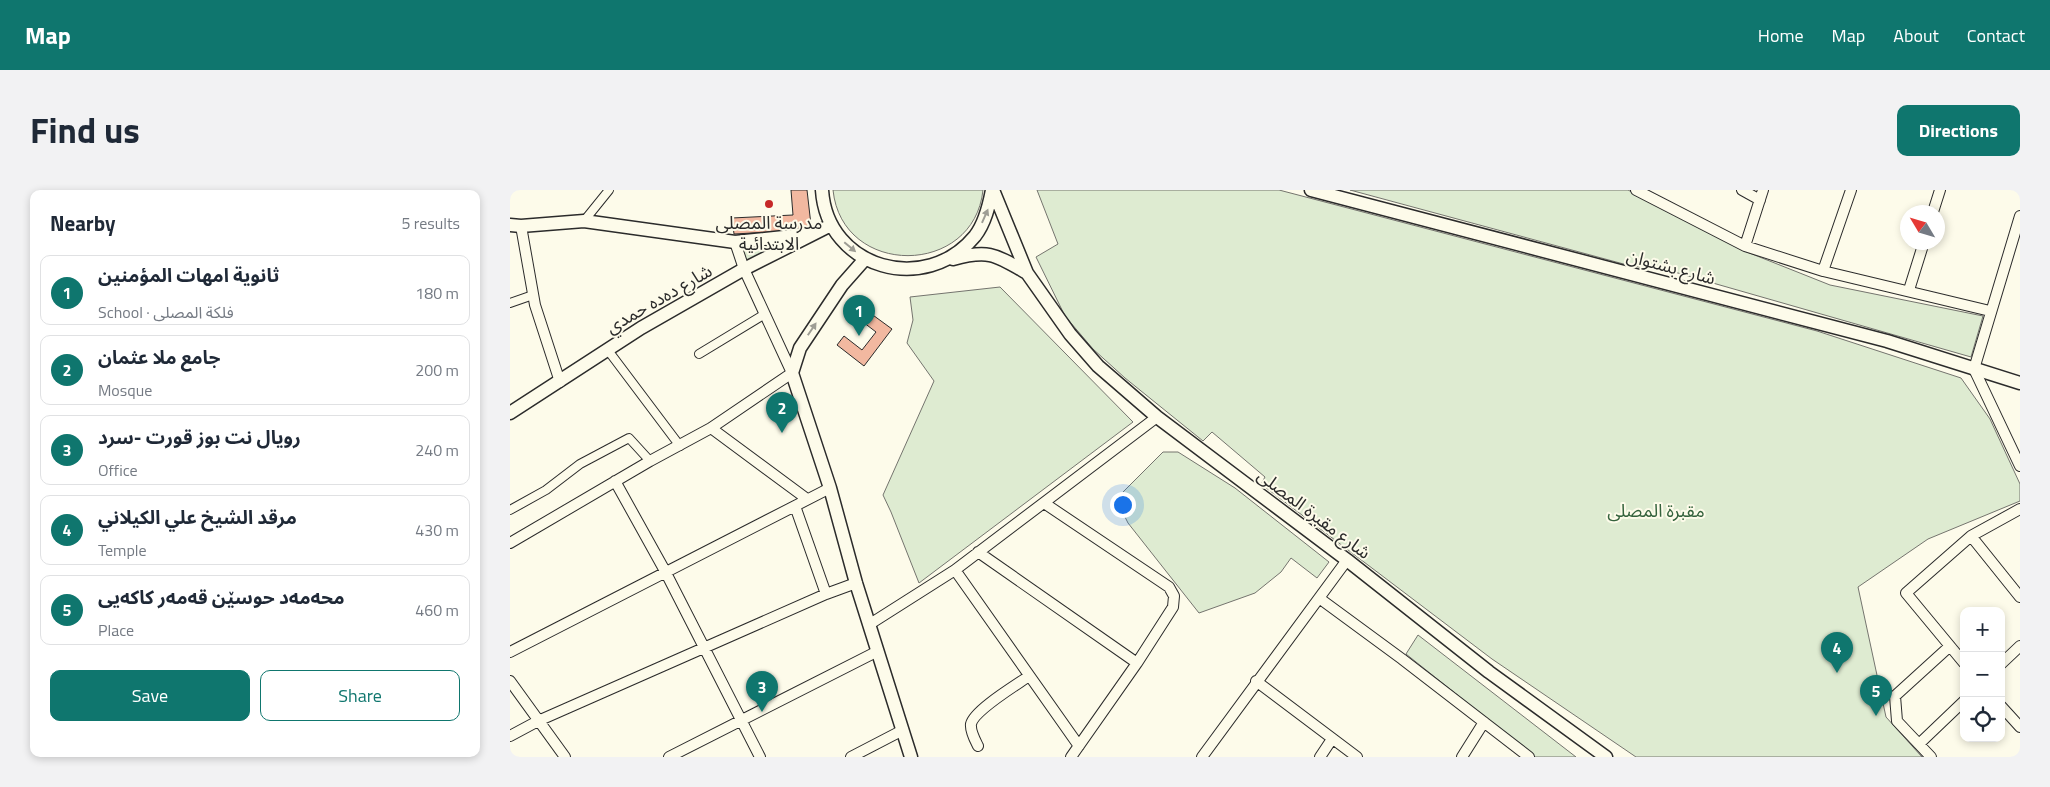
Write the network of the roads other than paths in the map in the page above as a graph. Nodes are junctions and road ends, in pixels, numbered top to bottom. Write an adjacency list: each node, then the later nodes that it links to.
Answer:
1 (609, 190): 13 (street)
2 (822, 190): 15 (street)
3 (992, 190): 21 (street, one-way to 3); 24 (street, شارع مقبرة المصلى)
4 (1311, 190): 32 (street, شارع بشتوان)
5 (1636, 190): 18 (street)
6 (1742, 190): 10 (street)
7 (1763, 190): 10 (street)
8 (1851, 190): 23 (street)
9 (1940, 190): 11 (street)
10 (1760, 200): 18 (street)
11 (1935, 205)
12 (2020, 216): 28 (street)
13 (584, 221): 14 (street); 17 (street)
14 (516, 225): 26 (street)
15 (831, 225): 16 (street, شارع دەدە حمدي); 20 (street, one-way to 20)
16 (811, 235): 17 (street); 22 (street, شارع دەدە حمدي)
17 (735, 242): 22 (street)
18 (1745, 246): 23 (street)
19 (1922, 250): 25 (street)
20 (865, 259): 21 (street); 33 (street, one-way to 20)
21 (936, 264): 24 (street, شارع مقبرة المصلى)
22 (744, 269): 29 (street); 30 (street, شارع دەدە حمدي)
23 (1823, 271): 25 (street)
24 (1027, 273): 37 (street, شارع مقبرة المصلى)
25 (1909, 290): 28 (street)
26 (533, 295): 27 (street); 34 (street)
27 (510, 303)
28 (1990, 311): 32 (street)
29 (765, 314): 31 (street); 33 (street)
30 (608, 349): 34 (street, شارع دەدە حمدي); 39 (street)
31 (699, 354)
32 (1974, 369): 35 (street, شارع بشتوان); 41 (street)
33 (792, 373): 38 (street); 43 (street)
34 (560, 382): 36 (street, شارع دەدە حمدي)
35 (2020, 383)
36 (510, 414)
37 (1157, 417): 45 (street); 52 (street, شارع مقبرة المصلى)
38 (711, 428): 39 (street); 44 (street)
39 (680, 446): 40 (street)
40 (650, 461): 42 (street); 48 (street)
41 (2020, 466)
42 (616, 482): 50 (street); 54 (street)
43 (830, 488): 44 (street); 55 (street)
44 (807, 499): 46 (street)
45 (1044, 503): 51 (street); 67 (street)
46 (795, 506): 54 (street); 56 (street)
47 (2020, 509): 49 (street)
48 (510, 510)
49 (1972, 536): 57 (street); 60 (street)
50 (510, 543)
51 (978, 552): 53 (street); 67 (street)
52 (1347, 560): 58 (street); 94 (street, شارع مقبرة المصلى)
53 (955, 570): 59 (street); 68 (street)
54 (665, 571): 62 (street); 64 (street)
55 (856, 583): 56 (street); 59 (street)
56 (826, 594): 62 (street)
57 (2020, 597)
58 (1319, 598): 70 (street); 75 (street)
59 (870, 624): 63 (street)
60 (1950, 646): 65 (street); 80 (street)
61 (2020, 646): 66 (street)
62 (704, 648): 73 (street); 74 (street)
63 (878, 651): 74 (street); 77 (street)
64 (510, 652)
65 (1960, 658)
66 (2005, 660)
67 (1137, 663): 82 (street)
68 (1030, 676): 81 (street); 82 (street)
69 (510, 681): 73 (street)
70 (1256, 681): 79 (street); 90 (street)
71 (1960, 705): 80 (street)
72 (2005, 710): 76 (street)
73 (538, 721): 78 (street); 84 (street)
74 (741, 721): 85 (street); 86 (street)
75 (1484, 722): 92 (street); 93 (street)
76 (2020, 727)
77 (902, 730): 87 (street); 88 (street)
78 (510, 736)
79 (1332, 739): 83 (street); 91 (street)
80 (1919, 744): 95 (street)
81 (978, 746)
82 (1079, 746): 89 (street)
83 (1353, 756)
84 (565, 757)
85 (669, 757)
86 (760, 757)
87 (851, 757)
88 (911, 757)
89 (1071, 757)
90 (1202, 757)
91 (1320, 757)
92 (1462, 757)
93 (1529, 757)
94 (1606, 757)
95 (1931, 757)

